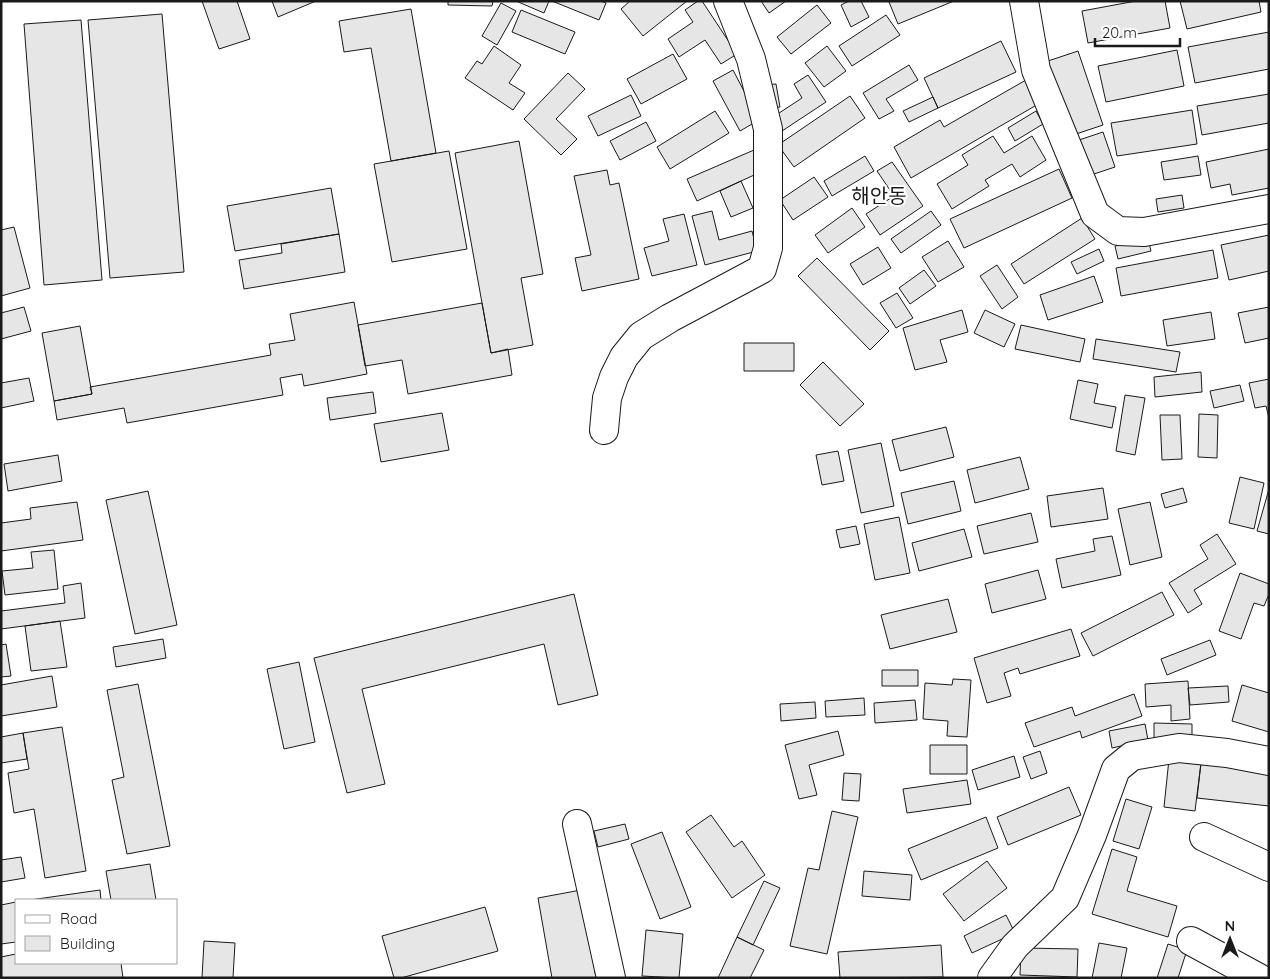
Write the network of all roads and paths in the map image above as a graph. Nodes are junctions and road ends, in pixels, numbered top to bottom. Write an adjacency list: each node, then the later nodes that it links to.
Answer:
1 (728, 1): 4 (street)
2 (1024, 1): 3 (street)
3 (1269, 209)
4 (604, 430)
5 (1269, 761): 11 (street)
6 (577, 824): 10 (street)
7 (1204, 837): 8 (street)
8 (1269, 867)
9 (1191, 941): 12 (street)
10 (611, 978)
11 (992, 978)
12 (1259, 978)

